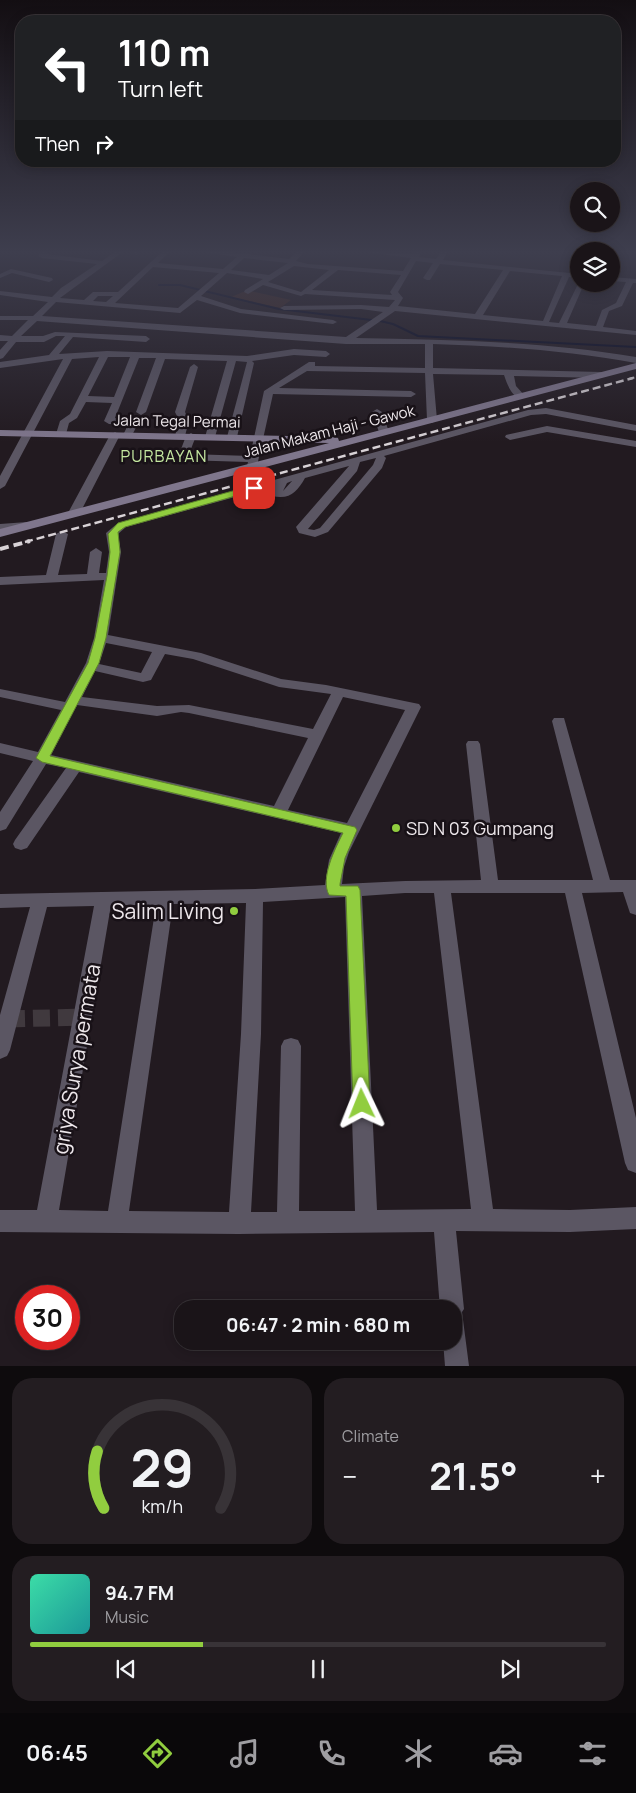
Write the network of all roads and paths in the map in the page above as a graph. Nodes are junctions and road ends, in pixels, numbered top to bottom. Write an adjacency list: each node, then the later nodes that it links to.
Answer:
1 (38, 315): 10 (street)
2 (176, 315): 15 (street)
3 (293, 315): 11 (street)
4 (384, 315): 23 (street)
5 (453, 315): 14 (street)
6 (548, 315): 12 (street)
7 (567, 315): 14 (street)
8 (604, 315): 16 (street)
9 (0, 318): 10 (street)
10 (34, 319): 15 (street); 21 (street)
11 (310, 320): 13 (street); 19 (street)
12 (546, 320)
13 (333, 322)
14 (562, 325): 17 (street)
15 (162, 327): 19 (street); 22 (street)
16 (599, 328)
17 (636, 333)
18 (71, 334): 21 (street); 22 (street); 33 (street)
19 (306, 337): 23 (street)
20 (0, 338): 21 (street)
21 (14, 339): 29 (street)
22 (146, 339): 32 (street)
23 (348, 340): 25 (street); 28 (street)
24 (512, 344): 25 (street); 30 (street); 36 (street)
25 (430, 345): 26 (street); 42 (street)
26 (458, 349)
27 (105, 354): 31 (street); 32 (street); 48 (street)
28 (326, 354): 35 (street); 41 (street)
29 (0, 355)
30 (514, 355)
31 (69, 356): 33 (street); 56 (street)
32 (132, 356): 34 (street); 49 (street)
33 (52, 357): 38 (street)
34 (160, 357): 35 (street); 50 (street)
35 (232, 359): 61 (street)
36 (636, 360)
37 (250, 363): 62 (street)
38 (0, 365)
39 (636, 366): 44 (street, Jalan Makam Haji - Gawok)
40 (194, 367): 60 (street)
41 (306, 368): 42 (street); 45 (street)
42 (429, 370): 43 (street); 52 (street)
43 (508, 372): 44 (street); 47 (street)
44 (601, 375): 47 (street, Jalan Makam Haji - Gawok)
45 (269, 391): 46 (street); 63 (street)
46 (411, 394)
47 (520, 396): 52 (street, Jalan Makam Haji - Gawok)
48 (83, 399): 49 (street); 57 (street)
49 (116, 400): 59 (street)
50 (141, 412)
51 (377, 412): 54 (street)
52 (432, 420): 54 (street, Jalan Makam Haji - Gawok)
53 (636, 428): 67 (street)
54 (384, 432): 65 (street, Jalan Makam Haji - Gawok)
55 (0, 434): 56 (street, Jalan Tegal Permai)
56 (29, 434): 57 (street, Jalan Tegal Permai); 72 (street)
57 (61, 434): 58 (street, Jalan Tegal Permai)
58 (115, 435): 59 (street, Jalan Tegal Permai); 73 (street)
59 (128, 435): 60 (street, Jalan Tegal Permai)
60 (185, 436): 61 (street, Jalan Tegal Permai); 69 (street)
61 (210, 437): 62 (street, Jalan Tegal Permai)
62 (232, 437): 63 (street, Jalan Tegal Permai)
63 (260, 437): 65 (street, Jalan Tegal Permai); 69 (street)
64 (510, 437): 66 (street)
65 (353, 441): 69 (street, Jalan Makam Haji - Gawok)
66 (636, 444)
67 (378, 454): 68 (street); 68 (street)
68 (356, 459): 70 (street)
69 (253, 462): 73 (street, Jalan Makam Haji - Gawok)
70 (302, 474): 71 (street); 71 (street)
71 (284, 479): 79 (street)
72 (0, 486)
73 (74, 513): 74 (street, Jalan Makam Haji - Gawok)
74 (31, 525): 75 (street); 76 (street, Jalan Makam Haji - Gawok)
75 (0, 527)
76 (0, 533)
77 (62, 534): 81 (street)
78 (96, 552): 80 (street)
79 (112, 576): 80 (street); 83 (street)
80 (92, 577): 81 (street)
81 (51, 578): 82 (street)
82 (0, 581)
83 (101, 638): 84 (street); 85 (street)
84 (161, 648): 85 (street); 86 (street)
85 (91, 666): 88 (street)
86 (339, 692): 90 (street); 97 (street)
87 (0, 693): 88 (street)
88 (70, 703): 90 (street); 93 (street)
89 (559, 721): 101 (street)
90 (317, 735): 95 (street)
91 (472, 744): 99 (street)
92 (0, 748): 93 (street)
93 (42, 758): 94 (street); 96 (street)
94 (75, 766): 95 (street); 98 (street)
95 (278, 814): 97 (street)
96 (2, 819)
97 (351, 830): 104 (street)
98 (21, 844)
99 (490, 886): 100 (street); 103 (street)
100 (572, 886): 101 (street); 114 (street)
101 (603, 886): 102 (street)
102 (633, 886): 110 (street)
103 (442, 887): 104 (street); 117 (street)
104 (344, 891): 105 (street); 122 (street)
105 (255, 896): 107 (street); 123 (street)
106 (104, 898): 107 (street); 109 (street); 119 (street, griya Surya permata)
107 (165, 898): 120 (street)
108 (0, 901): 109 (street)
109 (40, 901): 111 (street)
110 (636, 908)
111 (4, 1019): 113 (street)
112 (291, 1046): 121 (street)
113 (0, 1050)
114 (636, 1162)
115 (636, 1218): 117 (street)
116 (444, 1220): 117 (street); 122 (street); 124 (street)
117 (484, 1220)
118 (0, 1221): 119 (street)
119 (46, 1221): 120 (street)
120 (118, 1221): 123 (street)
121 (288, 1221): 122 (street); 123 (street)
122 (366, 1221)
123 (239, 1223)
124 (451, 1300)
125 (455, 1350): 126 (street)
126 (457, 1366)

